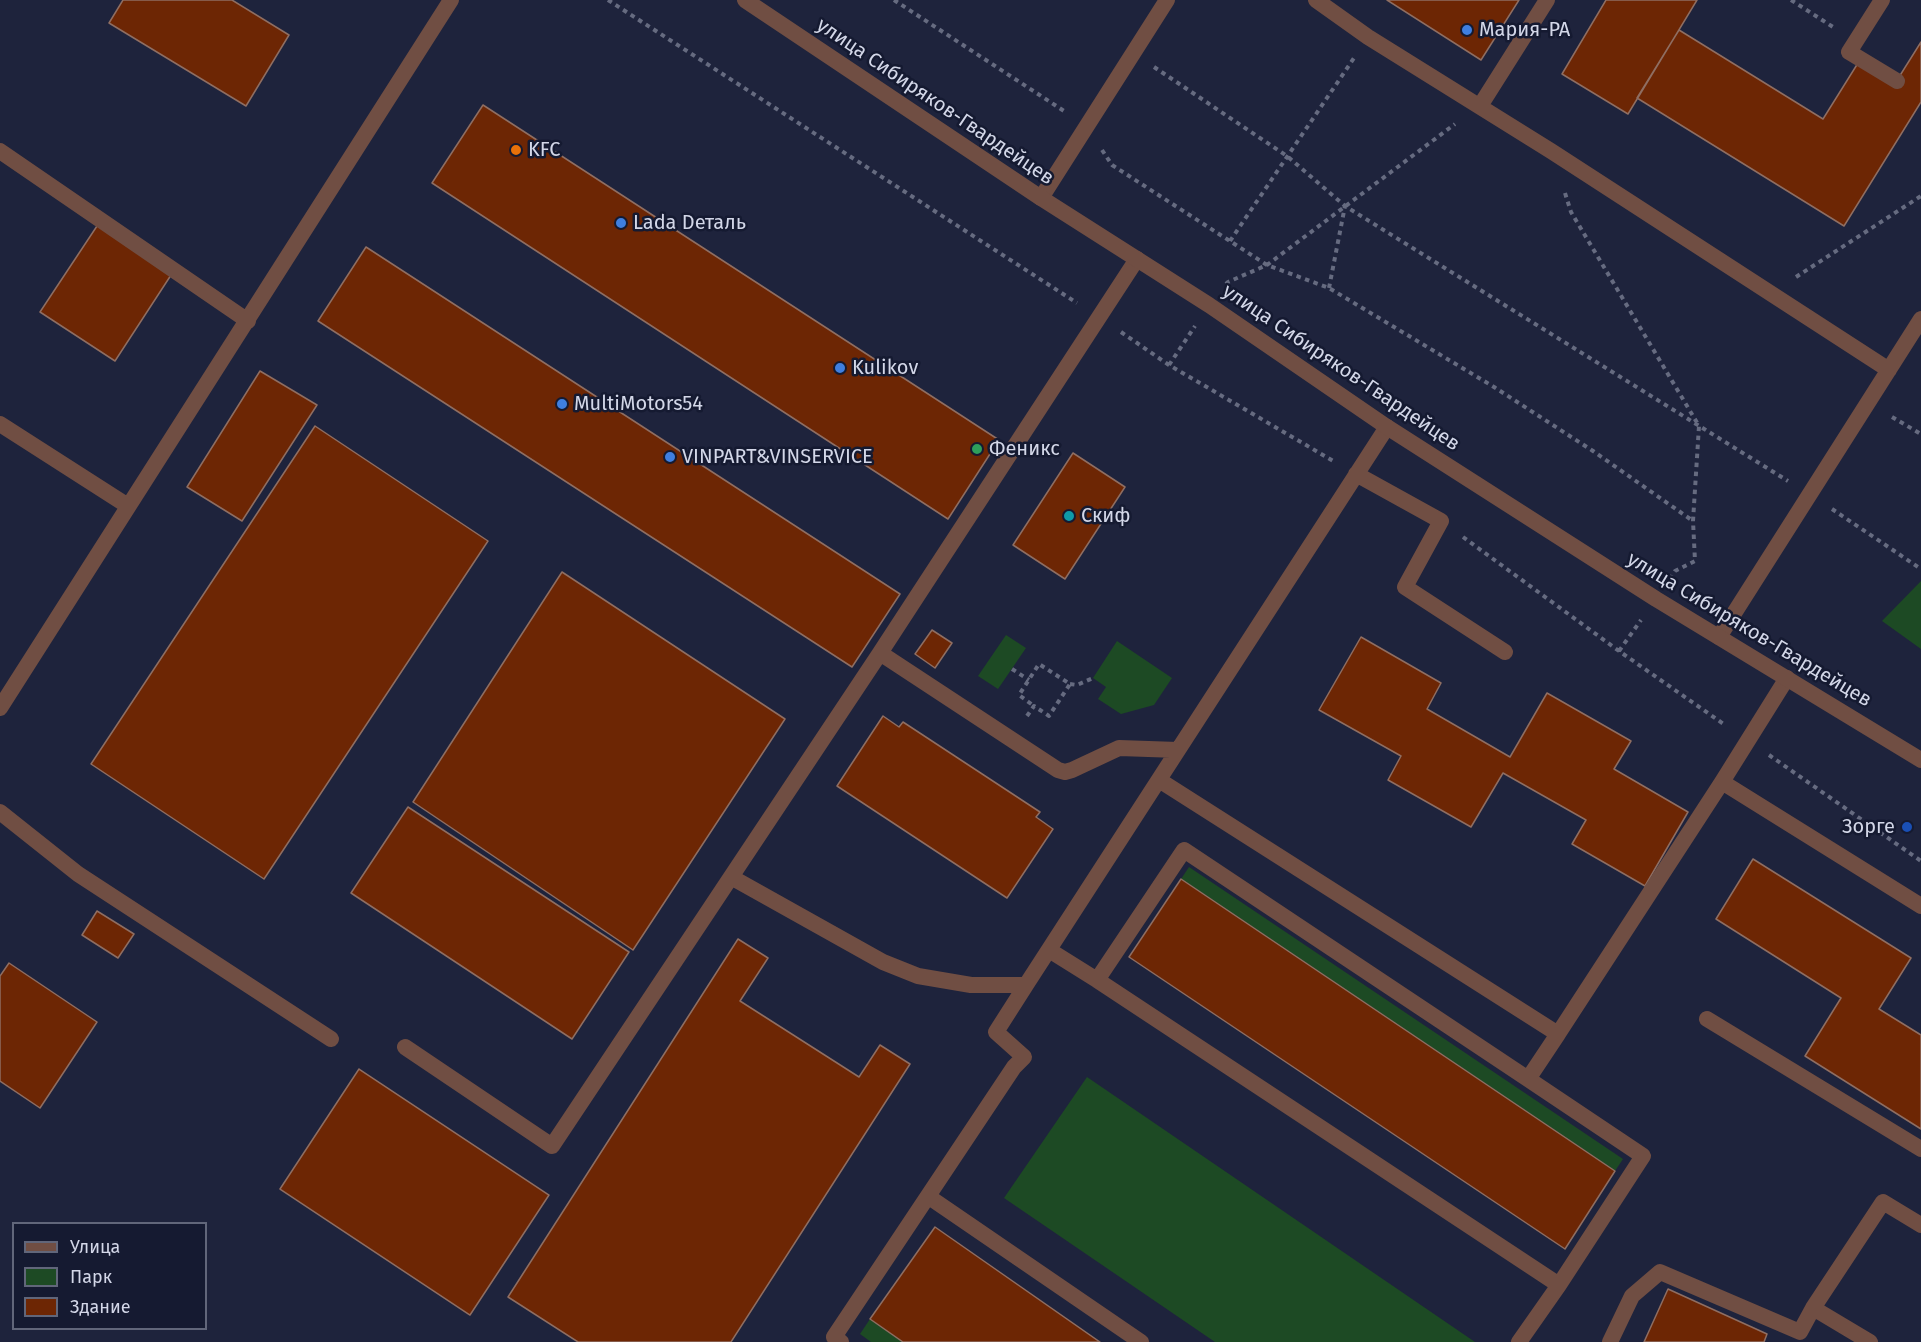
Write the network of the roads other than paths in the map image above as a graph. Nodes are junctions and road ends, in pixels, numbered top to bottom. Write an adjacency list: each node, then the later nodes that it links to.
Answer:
1 (451, 0): 13 (street)
2 (745, 0): 10 (street, улица Сибиряков-Гвардейцев)
3 (1167, 0): 10 (street)
4 (1316, 0): 8 (street)
5 (1547, 0): 8 (street)
6 (1882, 0): 7 (street)
7 (1897, 81)
8 (1480, 106): 14 (street)
9 (0, 151): 13 (street)
10 (1041, 198): 11 (street, улица Сибиряков-Гвардейцев)
11 (1137, 259): 16 (street, улица Сибиряков-Гвардейцев); 21 (street)
12 (1921, 319): 14 (street)
13 (248, 321): 18 (street)
14 (1889, 370): 19 (street)
15 (0, 424): 18 (street)
16 (1387, 427): 17 (street); 19 (street, улица Сибиряков-Гвардейцев)
17 (1356, 474): 20 (street); 24 (street)
18 (128, 506): 23 (street)
19 (1719, 637): 22 (street, улица Сибиряков-Гвардейцев)
20 (1505, 652)
21 (880, 653): 24 (street); 29 (street)
22 (1787, 678): 25 (street, улица Сибиряков-Гвардейцев); 27 (street)
23 (0, 708)
24 (1178, 750): 26 (street)
25 (1921, 760)
26 (1159, 780): 31 (street); 35 (street)
27 (1722, 782): 30 (street); 35 (street)
28 (0, 812): 36 (street)
29 (731, 877): 33 (street); 37 (street)
30 (1921, 906)
31 (1049, 950): 32 (street); 33 (street)
32 (1097, 980): 38 (street); 42 (street)
33 (1026, 985): 40 (street)
34 (1707, 1019): 39 (street)
35 (1558, 1034): 38 (street)
36 (331, 1039)
37 (405, 1047)
38 (1528, 1079): 42 (street)
39 (1921, 1149)
40 (929, 1197): 45 (street); 46 (street)
41 (1921, 1225): 43 (street)
42 (1558, 1285): 47 (street)
43 (1813, 1308): 44 (street); 49 (street)
44 (1797, 1337): 48 (street)
45 (841, 1342)
46 (1140, 1342)
47 (1519, 1342)
48 (1610, 1342)
49 (1870, 1342)

